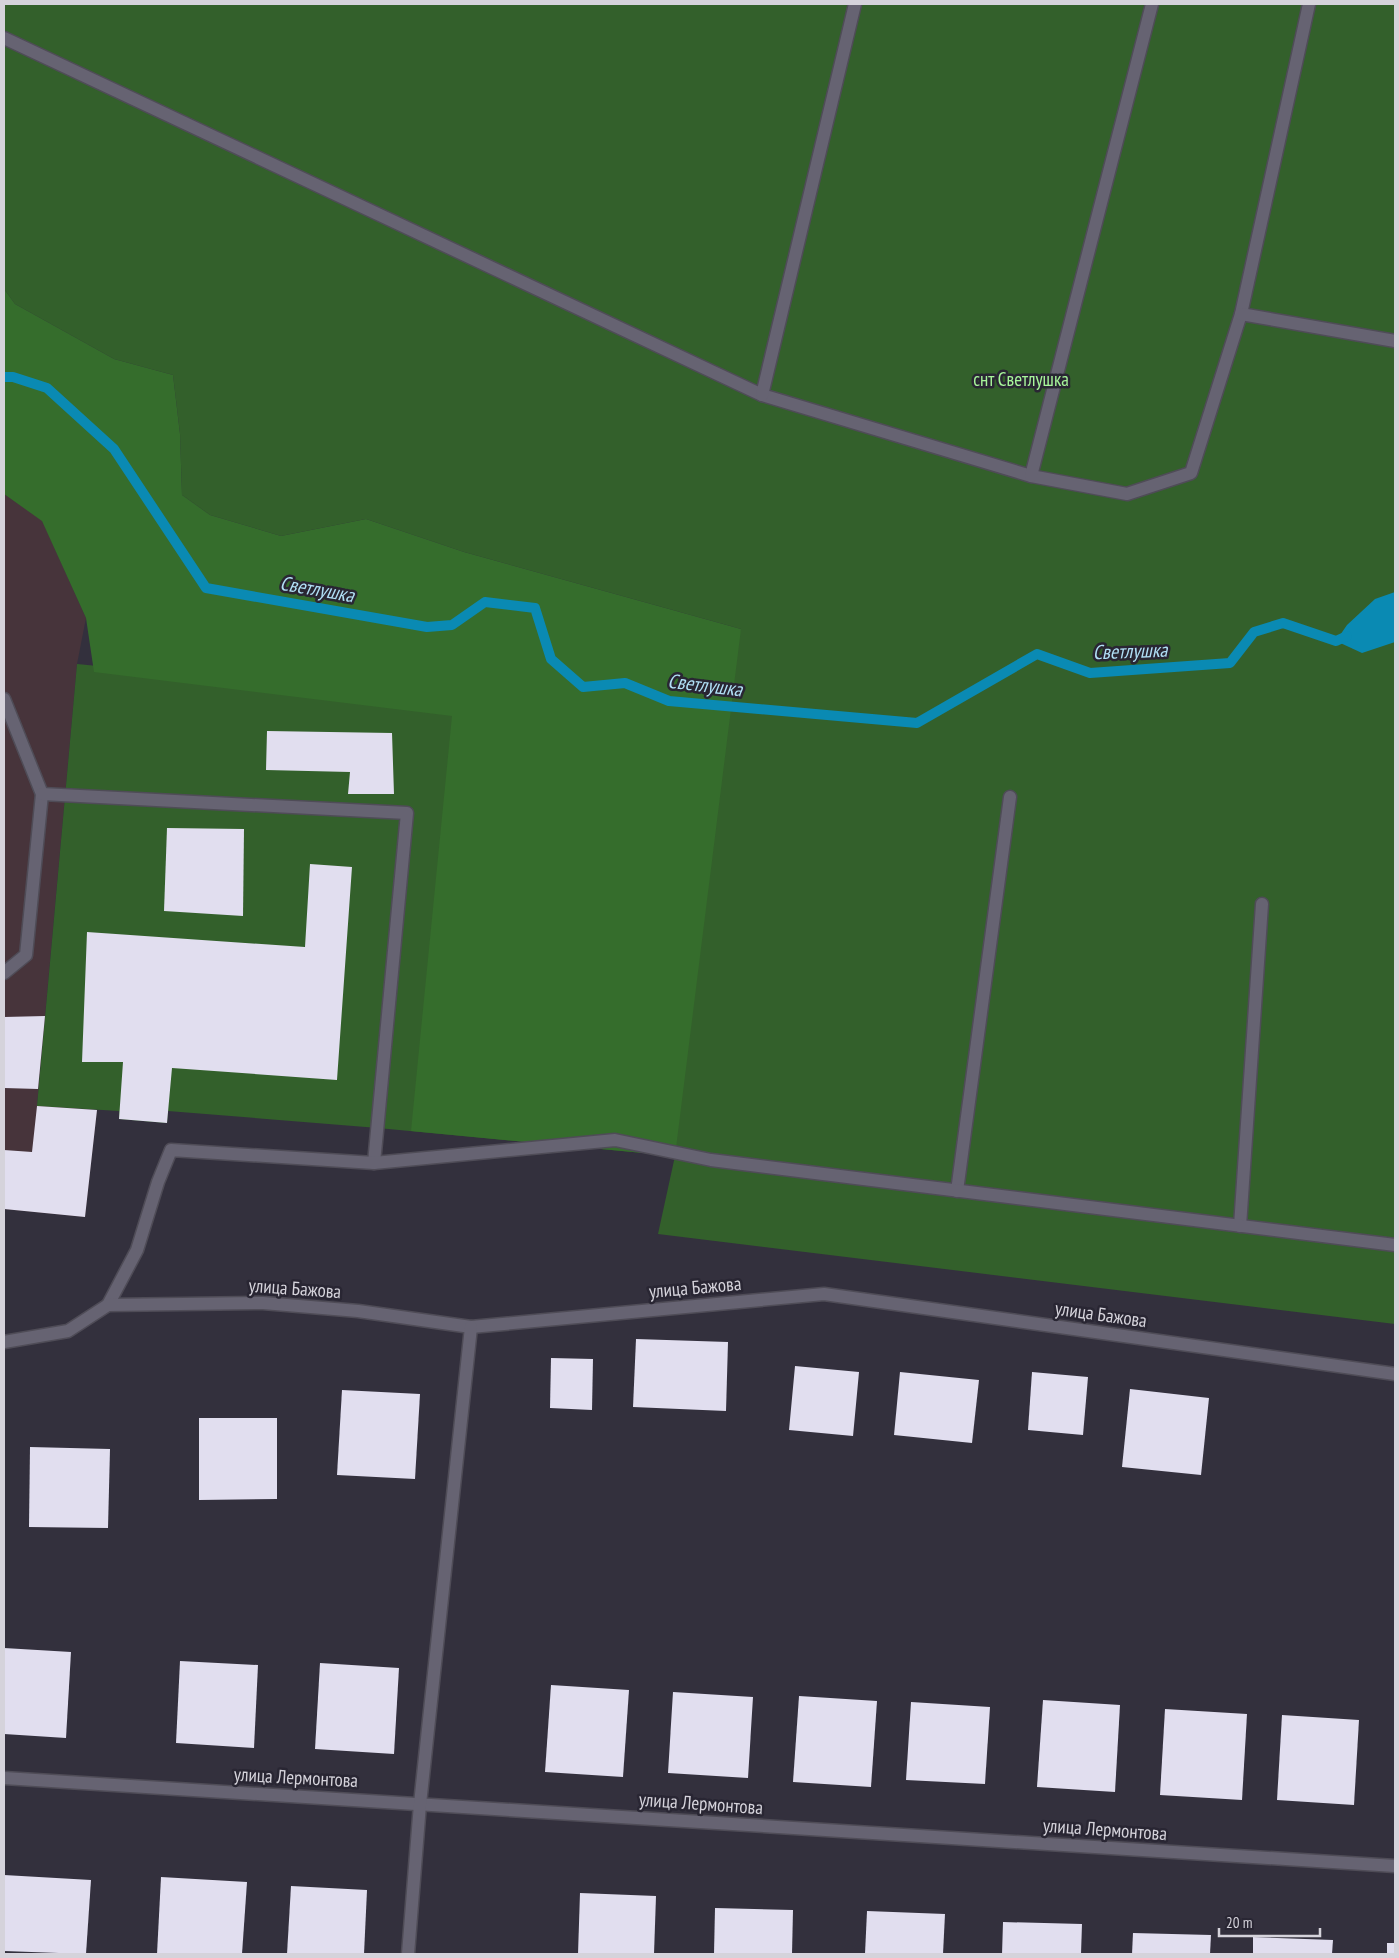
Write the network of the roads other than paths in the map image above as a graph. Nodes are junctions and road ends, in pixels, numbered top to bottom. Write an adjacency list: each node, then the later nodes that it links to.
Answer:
1 (855, 4): 7 (street)
2 (1152, 4): 8 (street)
3 (1309, 4): 5 (street)
4 (4, 38): 7 (street)
5 (1241, 314): 6 (street); 8 (street)
6 (1395, 340)
7 (762, 395): 8 (street)
8 (1031, 476)
9 (4, 699): 10 (street)
10 (42, 794): 13 (street); 14 (street)
11 (1010, 797): 15 (street)
12 (1262, 904): 16 (street)
13 (4, 973)
14 (374, 1163): 15 (street); 18 (street)
15 (957, 1190): 16 (street)
16 (1240, 1226): 17 (street)
17 (1395, 1245)
18 (108, 1305): 19 (street, улица Бажова); 20 (street)
19 (471, 1327): 21 (street, улица Бажова); 23 (street)
20 (4, 1342)
21 (1395, 1374)
22 (4, 1778): 23 (street, улица Лермонтова)
23 (420, 1804): 24 (street, улица Лермонтова); 25 (street)
24 (1395, 1866)
25 (408, 1954)

